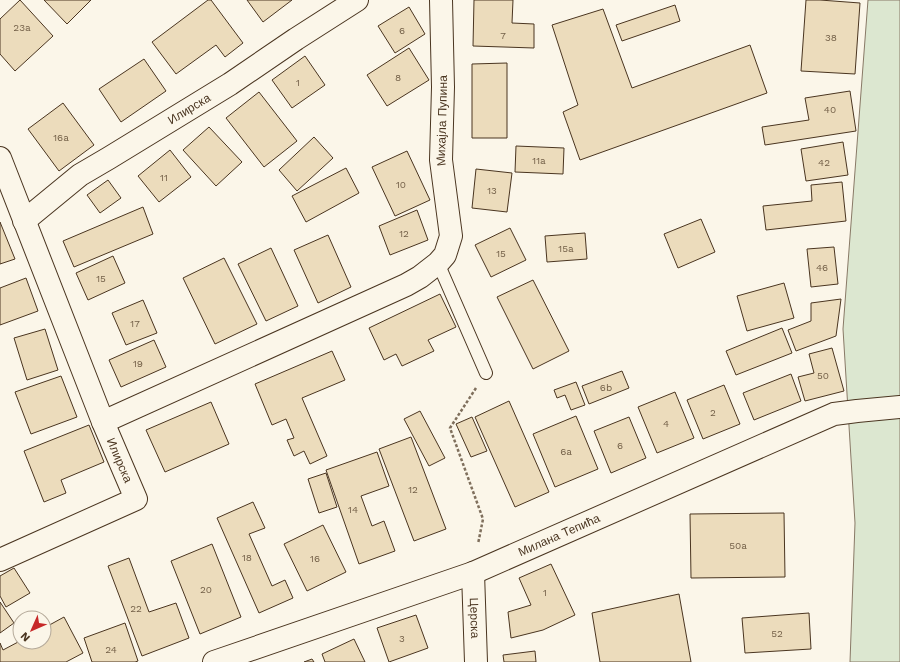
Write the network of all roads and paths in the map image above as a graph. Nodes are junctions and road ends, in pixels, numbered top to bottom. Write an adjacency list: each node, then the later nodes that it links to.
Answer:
1 (357, 0): 4 (street, Илирска)
2 (442, 0): 5 (street, Михајла Пупина)
3 (0, 158): 4 (street, Илирска)
4 (24, 220): 8 (street, Илирска)
5 (438, 263): 6 (lane); 8 (street)
6 (486, 373): 10 (path)
7 (900, 407): 10 (street, Милана Тепића)
8 (103, 422): 9 (street, Илирска)
9 (0, 560)
10 (473, 574): 11 (street, Милана Тепића); 12 (street, Церска)
11 (214, 662)
12 (476, 662)

